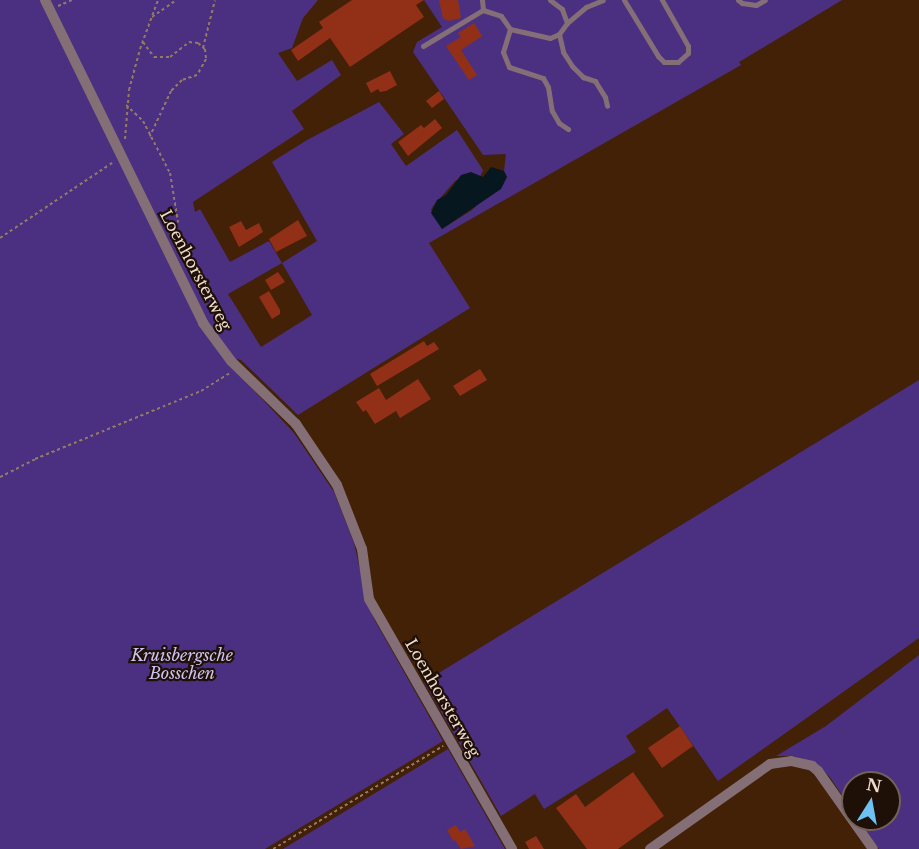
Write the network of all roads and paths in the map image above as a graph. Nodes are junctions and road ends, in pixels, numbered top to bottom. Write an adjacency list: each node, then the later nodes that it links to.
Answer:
1 (45, 0): 13 (street, Loenhorsterweg)
2 (72, 0): 13 (path)
3 (176, 0): 14 (path)
4 (215, 0): 20 (path)
5 (482, 0): 12 (lane)
6 (550, 0): 15 (lane)
7 (603, 0): 15 (lane)
8 (624, 0): 9 (lane)
9 (662, 0)
10 (738, 0): 11 (lane)
11 (765, 0)
12 (483, 10): 16 (lane); 19 (lane)
13 (51, 11): 26 (street, Loenhorsterweg)
14 (152, 17)
15 (567, 23): 17 (lane)
16 (510, 29): 17 (lane); 23 (lane)
17 (559, 34): 22 (lane)
18 (142, 42): 20 (path)
19 (423, 46)
20 (203, 48): 24 (path)
21 (126, 105): 24 (path)
22 (607, 106)
23 (568, 129)
24 (150, 136): 25 (path)
25 (178, 222)
26 (239, 368): 27 (path); 28 (street, Loenhorsterweg)
27 (0, 477)
28 (451, 741): 29 (path); 30 (street, Loenhorsterweg)
29 (273, 849)
30 (512, 849)
31 (650, 849): 32 (street)
32 (873, 849)

